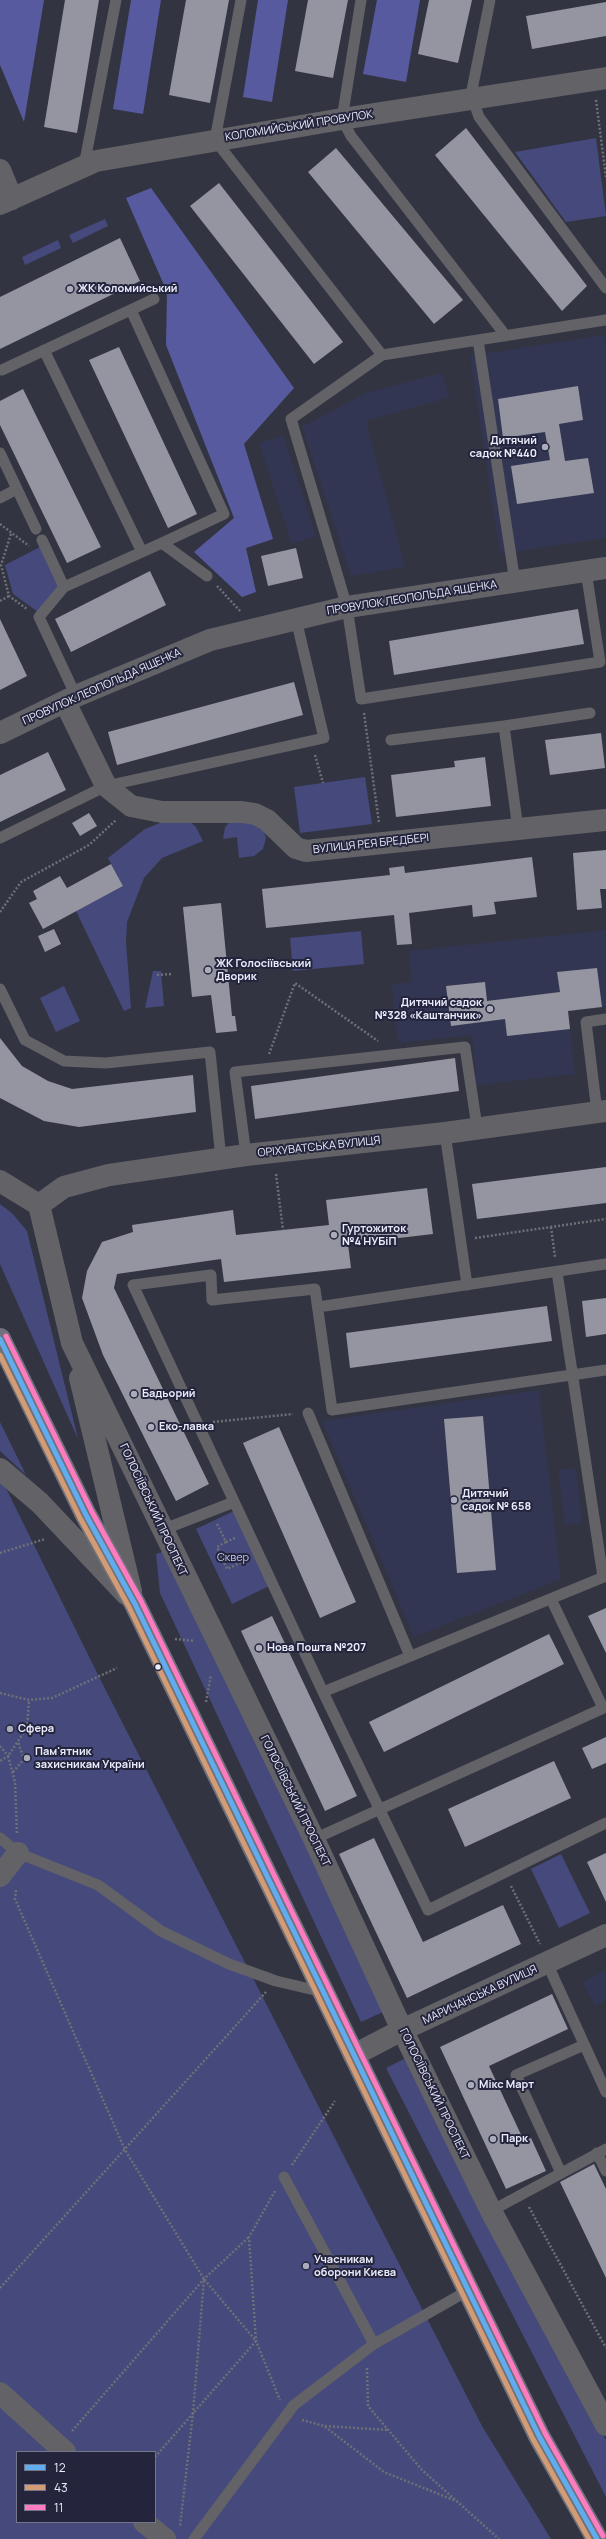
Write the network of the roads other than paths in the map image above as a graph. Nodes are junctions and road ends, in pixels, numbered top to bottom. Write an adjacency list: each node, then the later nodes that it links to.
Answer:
1 (116, 0): 9 (lane)
2 (242, 0): 8 (lane)
3 (361, 0): 7 (lane)
4 (490, 0): 6 (lane)
5 (606, 78): 6 (street, КОЛОМИЙСЬКИЙ ПРОВУЛОК)
6 (473, 100): 7 (street, КОЛОМИЙСЬКИЙ ПРОВУЛОК); 12 (lane)
7 (342, 119): 8 (street, КОЛОМИЙСЬКИЙ ПРОВУЛОК); 16 (lane)
8 (215, 140): 9 (street, КОЛОМИЙСЬКИЙ ПРОВУЛОК); 19 (lane)
9 (84, 166): 11 (street, КОЛОМИЙСЬКИЙ ПРОВУЛОК)
10 (0, 170): 11 (street)
11 (6, 201)
12 (606, 288)
13 (154, 299): 14 (lane)
14 (131, 310): 18 (lane); 26 (lane)
15 (606, 320): 16 (lane)
16 (506, 336): 17 (lane)
17 (478, 340): 19 (lane); 30 (lane)
18 (44, 350): 20 (lane); 27 (lane)
19 (382, 355): 32 (lane)
20 (2, 370)
21 (0, 453): 22 (lane)
22 (17, 489): 23 (lane); 24 (lane)
23 (0, 498)
24 (36, 529)
25 (42, 540): 31 (lane)
26 (162, 543): 27 (lane); 29 (lane)
27 (142, 552): 31 (lane)
28 (596, 569): 30 (street, ПРОВУЛОК ЛЕОПОЛЬДА ЯЩЕНКА); 32 (lane)
29 (207, 576)
30 (515, 582): 32 (street, ПРОВУЛОК ЛЕОПОЛЬДА ЯЩЕНКА)
31 (64, 587): 34 (lane)
32 (347, 607): 33 (street, ПРОВУЛОК ЛЕОПОЛЬДА ЯЩЕНКА)
33 (296, 619): 34 (street, ПРОВУЛОК ЛЕОПОЛЬДА ЯЩЕНКА); 39 (lane)
34 (71, 699): 37 (street, ПРОВУЛОК ЛЕОПОЛЬДА ЯЩЕНКА); 39 (street, ВУЛИЦЯ РЕЯ БРЕДБЕРІ)
35 (590, 713): 36 (lane)
36 (504, 726): 38 (lane); 41 (lane)
37 (0, 733)
38 (391, 740)
39 (106, 786): 41 (street, ВУЛИЦЯ РЕЯ БРЕДБЕРІ); 42 (lane)
40 (606, 820): 41 (street, ВУЛИЦЯ РЕЯ БРЕДБЕРІ)
41 (518, 829)
42 (0, 838)
43 (0, 989): 49 (lane)
44 (606, 1019): 45 (lane)
45 (601, 1111): 46 (street, ОРІХУВАТСЬКА ВУЛИЦЯ)
46 (477, 1127): 47 (street, ОРІХУВАТСЬКА ВУЛИЦЯ); 48 (lane)
47 (445, 1133): 48 (street, ОРІХУВАТСЬКА ВУЛИЦЯ); 54 (lane)
48 (246, 1155): 49 (street, ОРІХУВАТСЬКА ВУЛИЦЯ)
49 (221, 1159): 51 (street, ОРІХУВАТСЬКА ВУЛИЦЯ)
50 (0, 1180): 51 (street)
51 (39, 1205): 57 (street, ГОЛОСІЇВСЬКИЙ ПРОСПЕКТ)
52 (606, 1264): 53 (lane)
53 (557, 1272): 54 (lane); 59 (lane)
54 (467, 1285): 55 (lane)
55 (318, 1307): 59 (lane); 62 (lane)
56 (0, 1339): 66 (highway)
57 (72, 1343): 63 (street, ГОЛОСІЇВСЬКИЙ ПРОСПЕКТ); 66 (street)
58 (606, 1370): 59 (lane)
59 (572, 1375): 64 (lane)
60 (308, 1413): 67 (lane)
61 (0, 1470): 66 (street)
62 (234, 1502): 63 (lane); 68 (lane)
63 (162, 1530): 73 (street, ГОЛОСІЇВСЬКИЙ ПРОСПЕКТ)
64 (605, 1576): 65 (lane)
65 (551, 1599): 67 (lane); 69 (lane)
66 (134, 1604): 78 (highway)
67 (410, 1656): 68 (lane)
68 (323, 1692): 70 (lane)
69 (604, 1707): 70 (lane)
70 (379, 1809): 71 (lane); 73 (lane)
71 (606, 1824)
72 (0, 1838): 74 (lane)
73 (314, 1839): 79 (street, ГОЛОСІЇВСЬКИЙ ПРОСПЕКТ)
74 (18, 1853): 75 (street); 78 (lane)
75 (8, 1880)
76 (606, 1935): 77 (street, МАРИЧАНСЬКА ВУЛИЦЯ)
77 (545, 1956): 79 (street, МАРИЧАНСЬКА ВУЛИЦЯ); 80 (lane)
78 (324, 1992): 81 (highway)
79 (402, 2030): 81 (street, МАРИЧАНСЬКА ВУЛИЦЯ); 87 (street, ГОЛОСІЇВСЬКИЙ ПРОСПЕКТ)
80 (584, 2045): 82 (lane); 85 (lane)
81 (354, 2055): 88 (highway)
82 (606, 2092)
83 (601, 2151): 84 (lane); 85 (lane)
84 (606, 2171)
85 (561, 2173): 87 (lane)
86 (284, 2176): 89 (lane)
87 (491, 2212): 91 (street, ГОЛОСІЇВСЬКИЙ ПРОСПЕКТ)
88 (469, 2290): 89 (lane); 96 (highway)
89 (370, 2347): 95 (lane)
90 (0, 2393): 92 (street)
91 (606, 2424)
92 (62, 2449)
93 (146, 2523): 94 (street)
94 (172, 2535)
95 (194, 2539)
96 (597, 2539)

